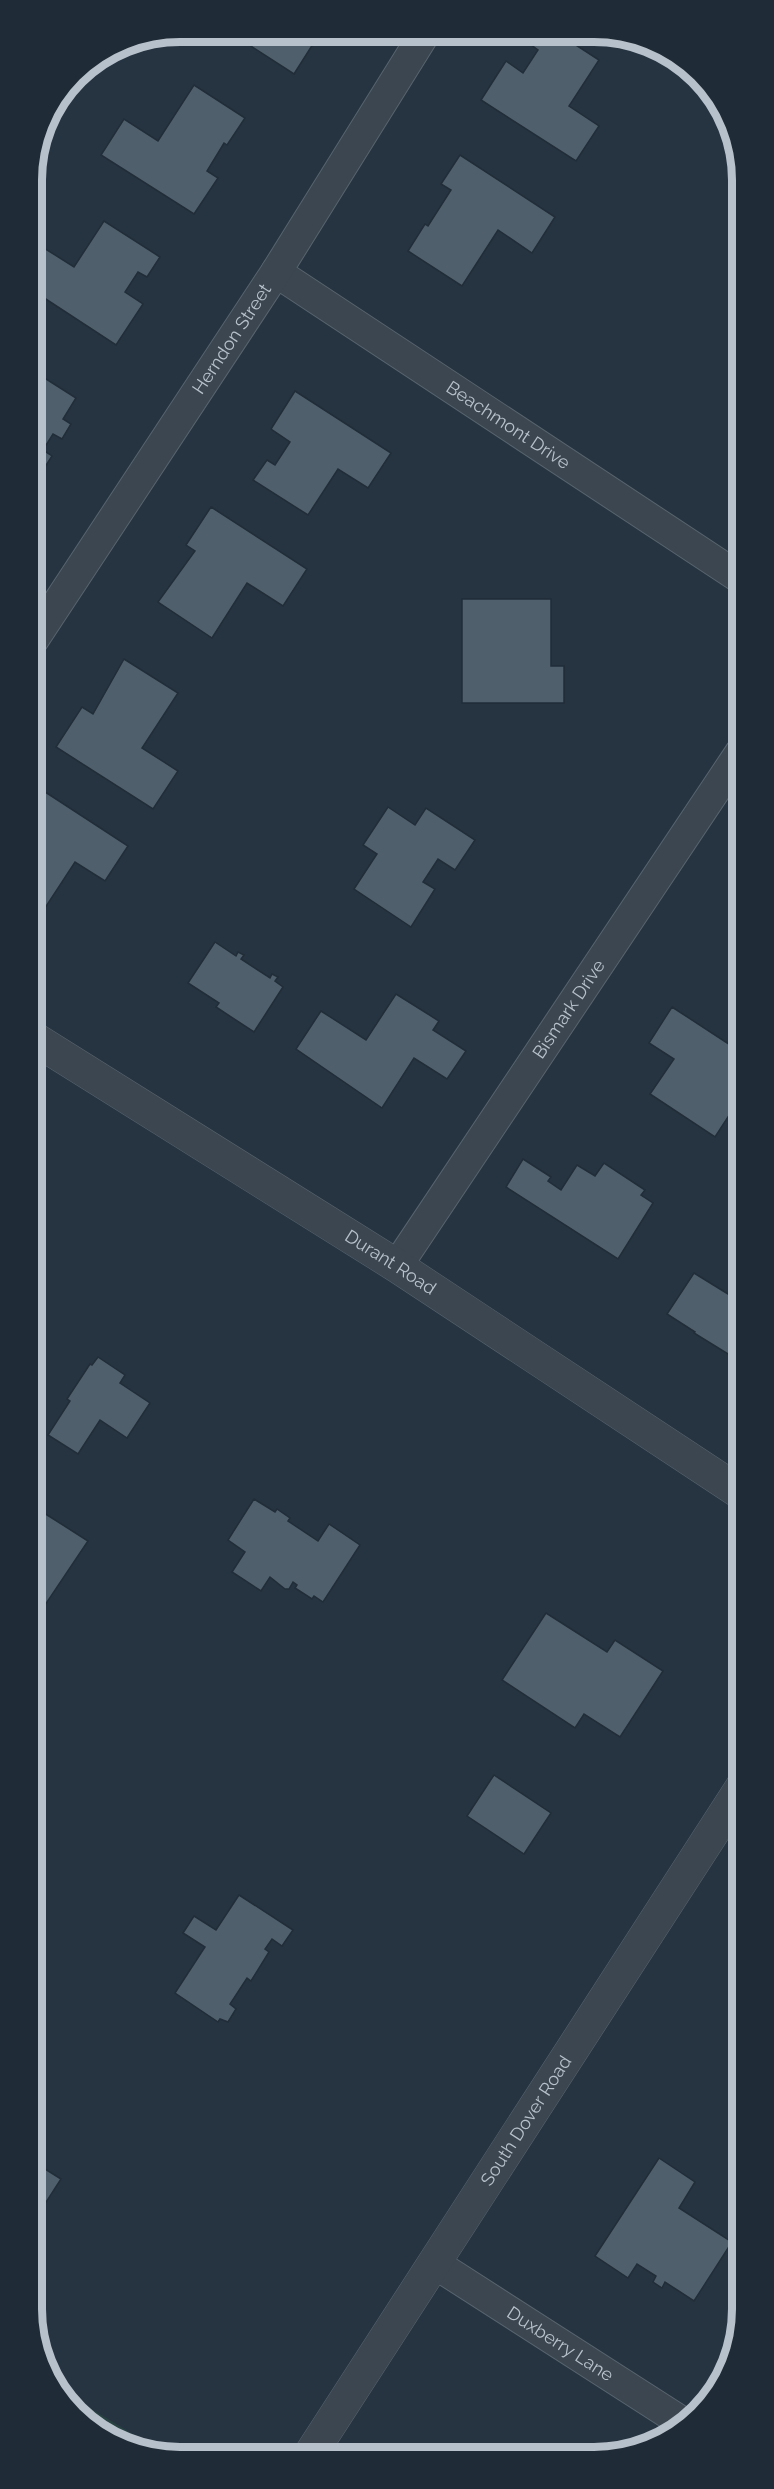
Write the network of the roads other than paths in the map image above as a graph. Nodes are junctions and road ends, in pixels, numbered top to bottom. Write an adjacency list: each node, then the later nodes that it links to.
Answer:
1 (419, 42): 2 (street, Herndon Street)
2 (276, 272): 3 (street, Beachmont Drive); 4 (street, Herndon Street)
3 (732, 573)
4 (42, 627)
5 (732, 765): 7 (street, Bismark Drive)
6 (42, 1044): 7 (street, Durant Road)
7 (397, 1266): 8 (street, Durant Road)
8 (732, 1487)
9 (732, 1802): 10 (street, South Dover Road)
10 (434, 2263): 11 (street, Duxberry Lane); 12 (street, South Dover Road)
11 (677, 2419)
12 (315, 2447)

